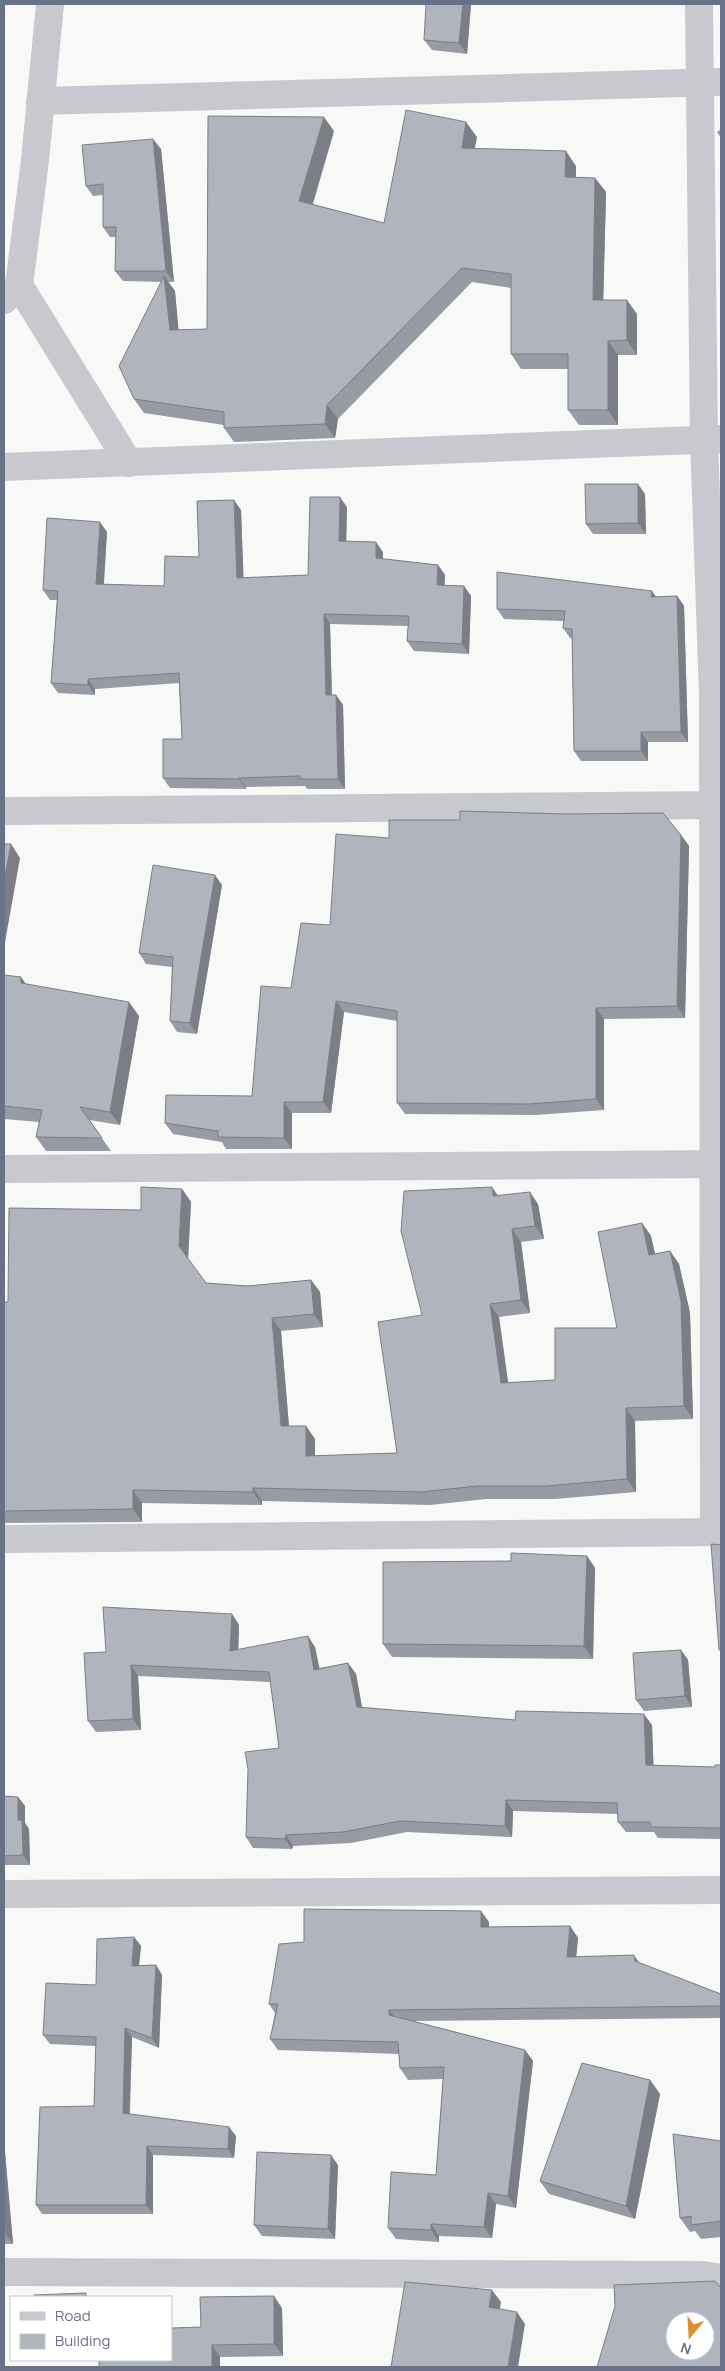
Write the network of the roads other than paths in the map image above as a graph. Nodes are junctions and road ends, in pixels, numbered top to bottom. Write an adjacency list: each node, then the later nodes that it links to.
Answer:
1 (50, 4): 4 (street)
2 (699, 4): 3 (street)
3 (710, 82): 4 (street); 6 (street)
4 (40, 101): 5 (street)
5 (11, 293): 7 (street)
6 (712, 439): 7 (street); 9 (street)
7 (129, 463): 8 (street)
8 (4, 467)
9 (717, 805): 10 (street); 11 (street)
10 (4, 812)
11 (718, 1164): 12 (street); 13 (street)
12 (4, 1169)
13 (718, 1532): 14 (street)
14 (4, 1540)
15 (721, 1890): 16 (street)
16 (4, 1894)
17 (4, 2272): 18 (street)
18 (721, 2278)

